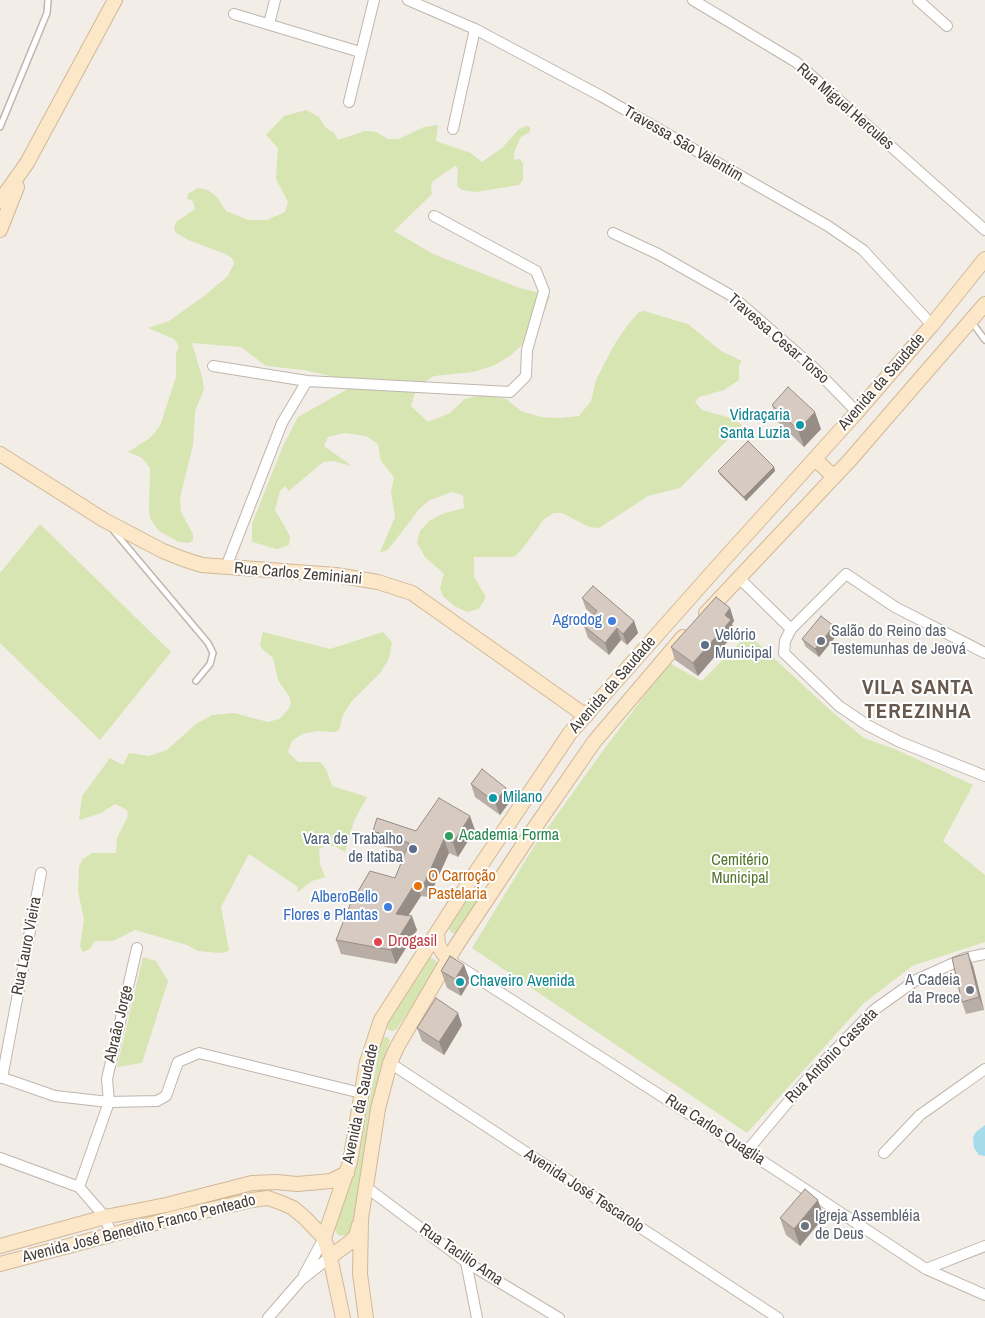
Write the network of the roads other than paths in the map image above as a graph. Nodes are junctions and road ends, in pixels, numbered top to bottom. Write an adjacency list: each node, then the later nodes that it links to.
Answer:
1 (48, 0): 14 (lane)
2 (115, 0): 16 (main road)
3 (275, 0): 9 (street)
4 (374, 0): 12 (street)
5 (408, 0): 11 (street, Travessa São Valentim)
6 (692, 0): 20 (street, Rua Miguel Hercules)
7 (918, 0): 10 (street)
8 (234, 14): 9 (street)
9 (268, 24): 12 (street)
10 (947, 26)
11 (475, 29): 15 (street); 25 (street, Travessa São Valentim)
12 (360, 52): 13 (street)
13 (349, 102)
14 (0, 127)
15 (453, 129)
16 (26, 163): 17 (main road); 19 (main road)
17 (0, 201)
18 (434, 216): 28 (street)
19 (0, 230)
20 (985, 230)
21 (612, 233): 29 (street, Travessa Cesar Torso)
22 (985, 259): 25 (main road, Avenida da Saudade)
23 (985, 304): 24 (main road, Avenida da Saudade)
24 (971, 320): 26 (lane); 32 (main road, Avenida da Saudade)
25 (932, 325): 29 (main road, Avenida da Saudade)
26 (985, 340)
27 (213, 366): 28 (street)
28 (307, 381): 34 (street)
29 (857, 412): 31 (main road, Avenida da Saudade)
30 (0, 454): 33 (main road, Rua Carlos Zeminiani)
31 (815, 459): 32 (main road); 39 (main road, Avenida da Saudade)
32 (834, 477): 35 (main road, Avenida da Saudade)
33 (104, 520): 34 (main road, Rua Carlos Zeminiani); 38 (lane)
34 (226, 567): 39 (main road, Rua Carlos Zeminiani)
35 (739, 578): 36 (street); 42 (main road, Avenida da Saudade)
36 (791, 629): 37 (street); 40 (street)
37 (985, 653)
38 (196, 681)
39 (586, 716): 41 (main road, Avenida da Saudade)
40 (985, 776)
41 (494, 846): 42 (main road); 44 (main road, Avenida da Saudade)
42 (512, 862): 45 (main road, Avenida da Saudade)
43 (42, 873): 52 (street, Rua Lauro Vieira)
44 (468, 884): 45 (main road); 46 (main road, Avenida da Saudade)
45 (489, 897): 49 (main road, Avenida da Saudade)
46 (437, 933): 49 (main road); 53 (main road, Avenida da Saudade)
47 (137, 948): 54 (street, Abraão Jorge)
48 (985, 954): 55 (street, Rua Antônio Casseta)
49 (449, 960): 50 (main road, Avenida da Saudade); 55 (street, Rua Carlos Quaglia)
50 (390, 1063): 60 (main road, Avenida da Saudade); 78 (street, Avenida José Tescarolo)
51 (985, 1069): 56 (street)
52 (1, 1077): 54 (street)
53 (361, 1093): 54 (street); 58 (main road, Avenida da Saudade)
54 (109, 1102): 59 (street)
55 (747, 1151): 70 (street, Rua Carlos Quaglia)
56 (884, 1152)
57 (0, 1158): 59 (street)
58 (347, 1173): 61 (main road, Avenida José Benedito Franco Penteado); 64 (main road, Avenida da Saudade)
59 (79, 1187): 61 (street)
60 (366, 1187): 62 (main road, Avenida da Saudade); 68 (street, Rua Tacilio Ama)
61 (105, 1217): 63 (street); 65 (main road, Avenida José Benedito Franco Penteado)
62 (361, 1219): 67 (main road); 75 (main road)
63 (111, 1234): 64 (main road, Avenida José Benedito Franco Penteado); 69 (main road, Avenida José Benedito Franco Penteado)
64 (324, 1238): 67 (main road); 71 (street)
65 (0, 1246)
66 (985, 1246): 70 (street)
67 (330, 1257): 71 (street); 74 (main road)
68 (466, 1262): 76 (street); 77 (street, Rua Tacilio Ama)
69 (0, 1264)
70 (926, 1269): 72 (street, Rua Carlos Quaglia)
71 (301, 1280): 73 (street)
72 (985, 1295)
73 (268, 1318)
74 (342, 1318)
75 (366, 1318)
76 (477, 1318)
77 (559, 1318)
78 (778, 1318)

